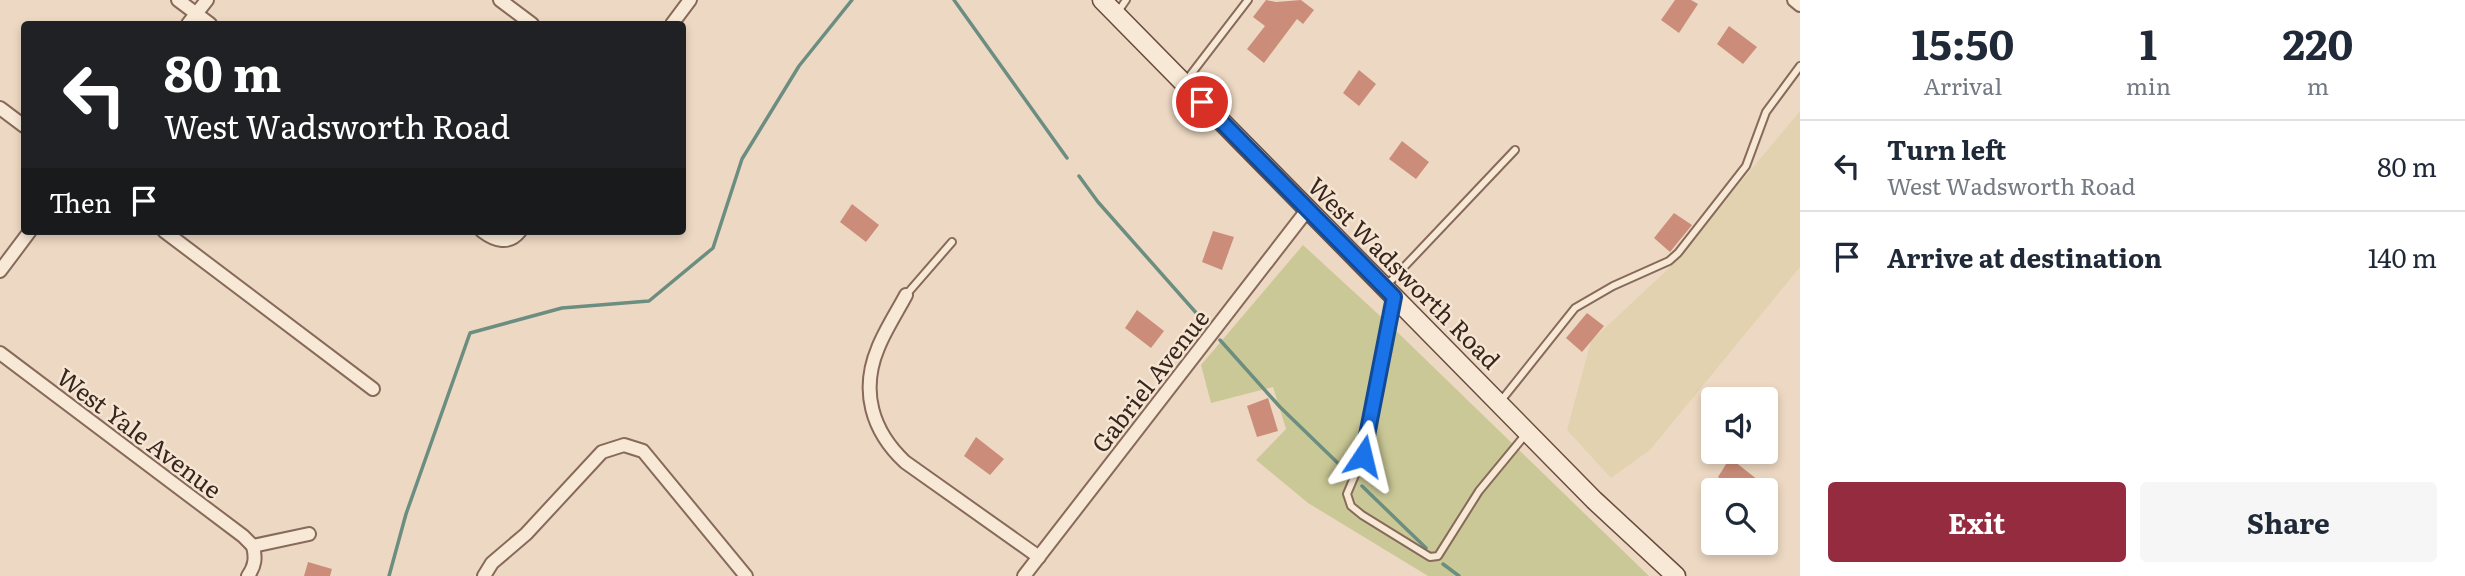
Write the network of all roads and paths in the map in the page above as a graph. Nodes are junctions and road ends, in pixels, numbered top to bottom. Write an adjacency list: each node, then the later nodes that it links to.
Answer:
1 (178, 0): 10 (street)
2 (207, 0): 10 (street)
3 (500, 0): 11 (street)
4 (690, 0): 12 (street)
5 (1102, 0): 9 (main road, West Wadsworth Road)
6 (1248, 0): 14 (lane)
7 (1794, 0): 8 (street)
8 (1800, 5)
9 (1121, 7): 14 (main road, West Wadsworth Road)
10 (192, 19)
11 (528, 21)
12 (674, 21)
13 (1800, 66): 29 (lane)
14 (1184, 84): 18 (main road, West Wadsworth Road)
15 (0, 108): 16 (street)
16 (21, 124)
17 (1515, 150): 25 (lane)
18 (1308, 209): 25 (main road, West Wadsworth Road); 33 (street, Gabriel Avenue)
19 (27, 235): 24 (street)
20 (169, 235): 28 (street)
21 (490, 235): 22 (street)
22 (517, 235)
23 (952, 242): 26 (lane)
24 (0, 271)
25 (1390, 292): 29 (main road, West Wadsworth Road); 30 (lane)
26 (906, 295): 33 (street)
27 (0, 353): 32 (street, West Yale Avenue)
28 (373, 389)
29 (1499, 403): 30 (main road, West Wadsworth Road)
30 (1527, 432): 38 (main road, West Wadsworth Road)
31 (309, 534): 32 (street)
32 (253, 546): 34 (street)
33 (1039, 557): 37 (street, Gabriel Avenue)
34 (248, 576)
35 (484, 576): 36 (street)
36 (746, 576)
37 (1024, 576)
38 (1676, 576)

